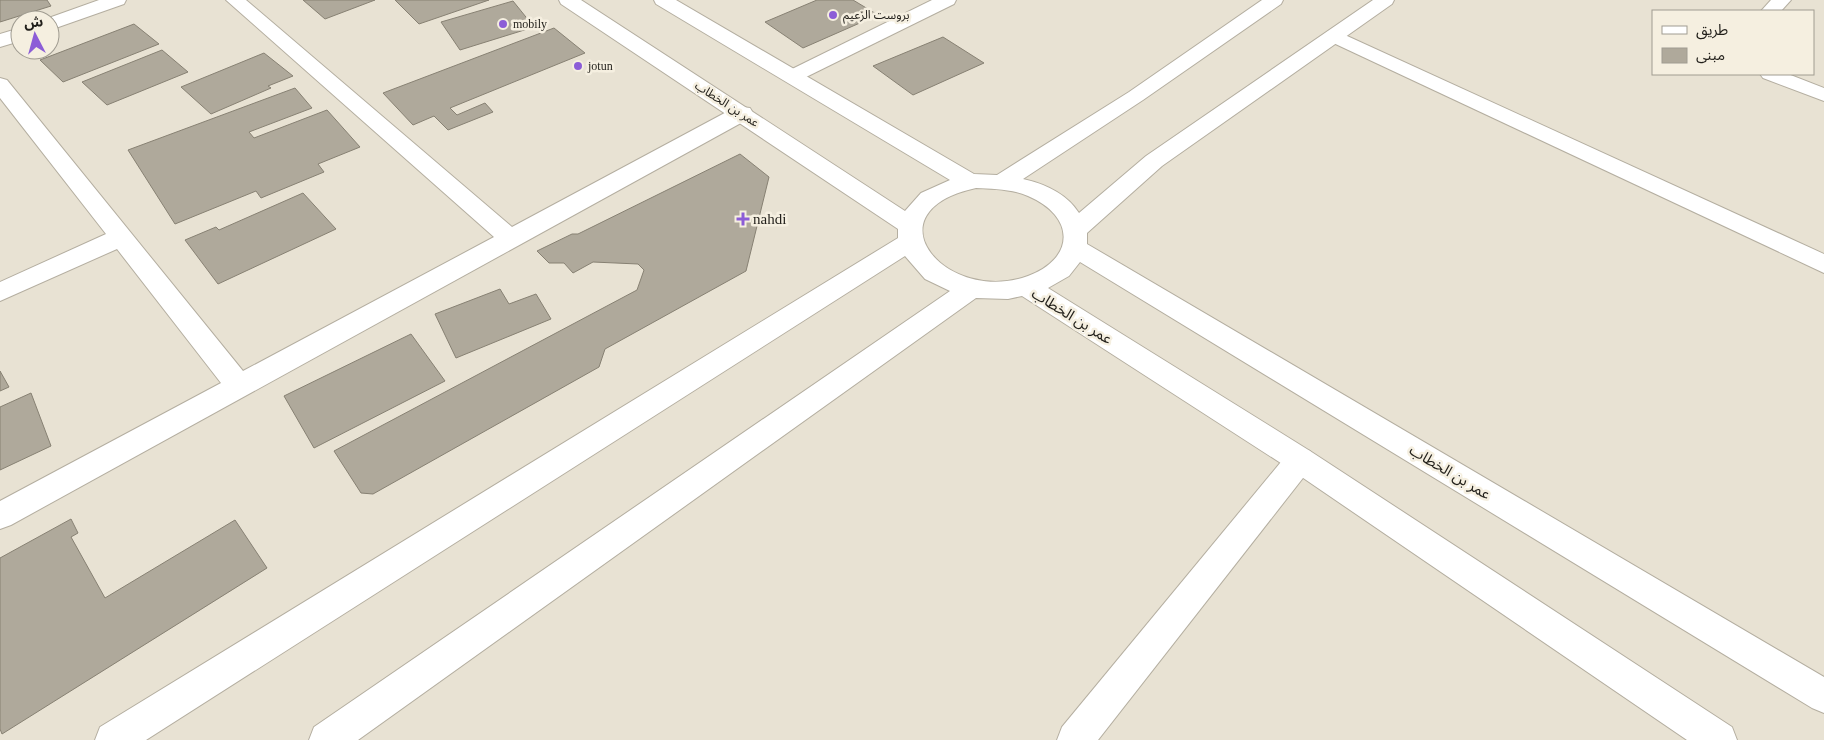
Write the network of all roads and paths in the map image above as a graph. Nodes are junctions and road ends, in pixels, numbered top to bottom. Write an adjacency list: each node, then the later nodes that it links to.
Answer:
1 (117, 0): 10 (street)
2 (235, 0): 21 (street)
3 (568, 0): 16 (street, عمر بن الخطاب)
4 (664, 0): 13 (street)
5 (947, 0): 13 (street)
6 (1274, 0): 18 (street)
7 (1385, 0): 11 (street)
8 (1782, 0): 9 (street)
9 (1771, 10)
10 (60, 20)
11 (1334, 36): 22 (street); 23 (street)
12 (1773, 75): 15 (street)
13 (793, 76): 17 (street)
14 (0, 84): 20 (street)
15 (1824, 95)
16 (742, 113): 19 (street, عمر بن الخطاب); 21 (street)
17 (970, 182): 18 (street); 19 (street)
18 (1002, 182): 22 (street)
19 (911, 234): 25 (street); 31 (street)
20 (121, 237): 26 (street); 27 (street)
21 (511, 239): 27 (street)
22 (1075, 239): 24 (street); 30 (street, عمر بن الخطاب)
23 (1824, 264)
24 (1027, 287): 25 (street); 28 (street, عمر بن الخطاب)
25 (971, 289): 32 (street)
26 (0, 292)
27 (240, 387): 29 (street)
28 (1300, 460): 33 (street); 34 (street, عمر بن الخطاب)
29 (0, 516)
30 (1824, 696)
31 (113, 740)
32 (327, 740)
33 (1075, 740)
34 (1719, 740)

